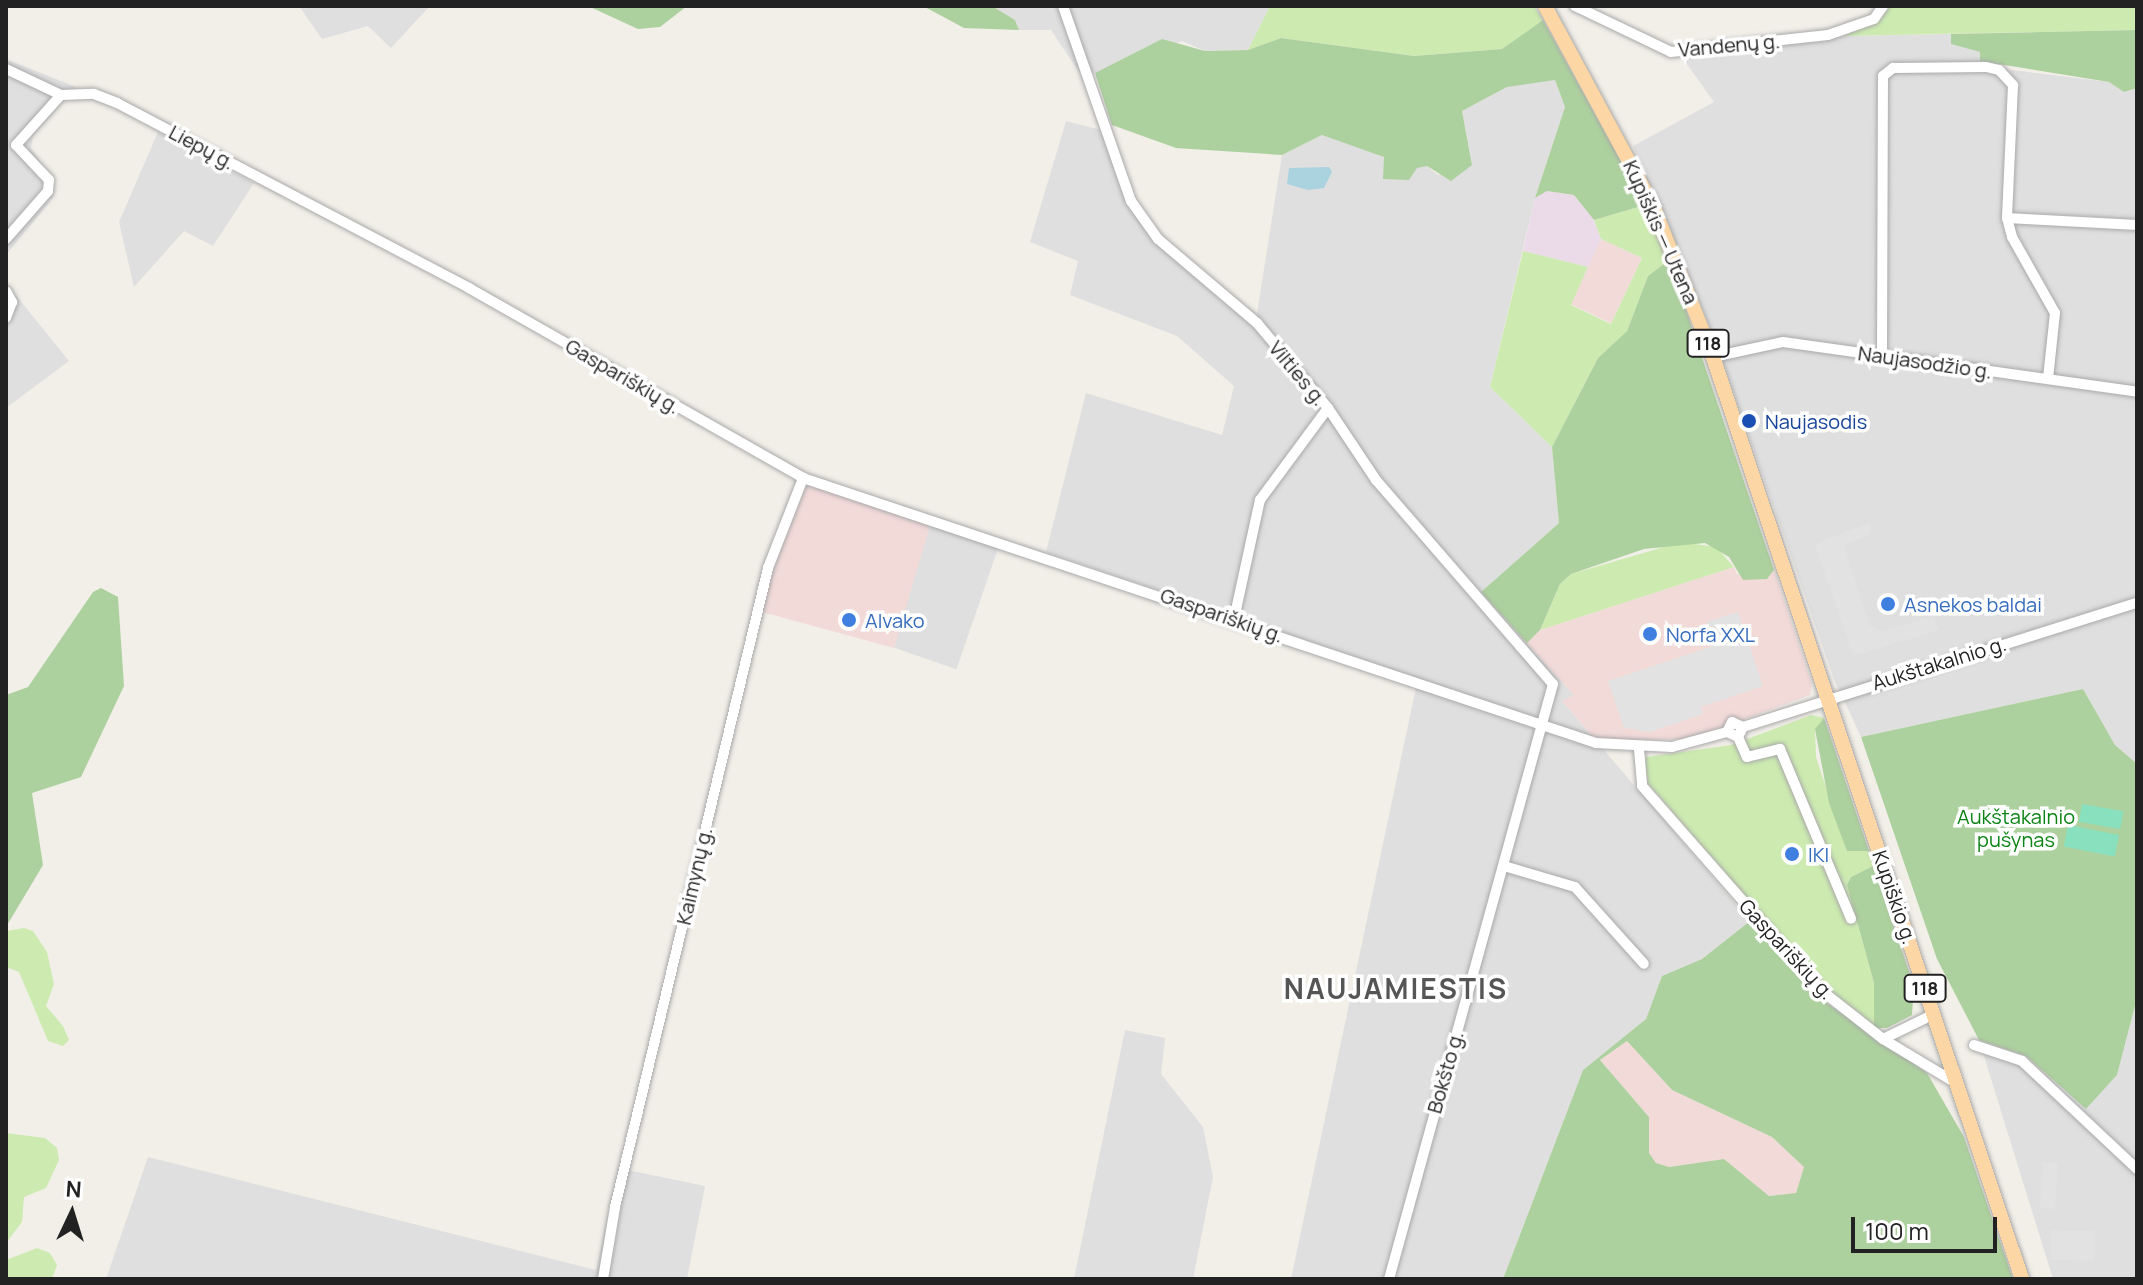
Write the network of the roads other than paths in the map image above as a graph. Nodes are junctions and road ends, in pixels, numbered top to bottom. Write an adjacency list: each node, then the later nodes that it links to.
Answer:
1 (1063, 6): 17 (street, Vilties g.)
2 (1545, 6): 14 (main road, Kupiškis — Utena / 118)
3 (1575, 6): 4 (street, Vandenų g.)
4 (1883, 6)
5 (6, 69): 6 (street, Liepų g.)
6 (61, 95): 9 (street); 10 (street, Liepų g.)
7 (2007, 218): 8 (street); 13 (street); 15 (street)
8 (2137, 225)
9 (6, 239)
10 (391, 246): 18 (street, Gaspariškių g.)
11 (6, 291): 12 (street)
12 (6, 318)
13 (1882, 356): 14 (street, Naujasodžio g.); 15 (street, Naujasodžio g.)
14 (1713, 357): 21 (main road, Kupiškis — Utena / 118)
15 (2048, 379): 16 (street, Naujasodžio g.)
16 (2137, 392)
17 (1328, 408): 20 (street); 22 (street, Vilties g.)
18 (803, 478): 20 (street, Gaspariškių g.); 33 (street, Kaimynų g.)
19 (2137, 603): 21 (street, Aukštakalnio g.)
20 (1234, 619): 22 (street, Gaspariškių g.)
21 (1828, 698): 23 (street, Aukštakalnio g.); 28 (main road, Kupiškio g. / 118)
22 (1543, 727): 24 (street, Gaspariškių g.); 25 (street, Bokšto g.)
23 (1740, 732): 24 (street, Aukštakalnio g.); 26 (street)
24 (1639, 749): 29 (street, Gaspariškių g.)
25 (1504, 866): 27 (street); 34 (street, Bokšto g.)
26 (1851, 919)
27 (1644, 964)
28 (1934, 1014): 29 (street); 31 (main road, Kupiškio g. / 118)
29 (1883, 1039): 31 (street, Gaspariškių g.)
30 (1974, 1045): 32 (street)
31 (1957, 1083): 35 (main road, Kupiškio g. / 118)
32 (2137, 1169)
33 (603, 1279)
34 (1389, 1279)
35 (2022, 1279)

